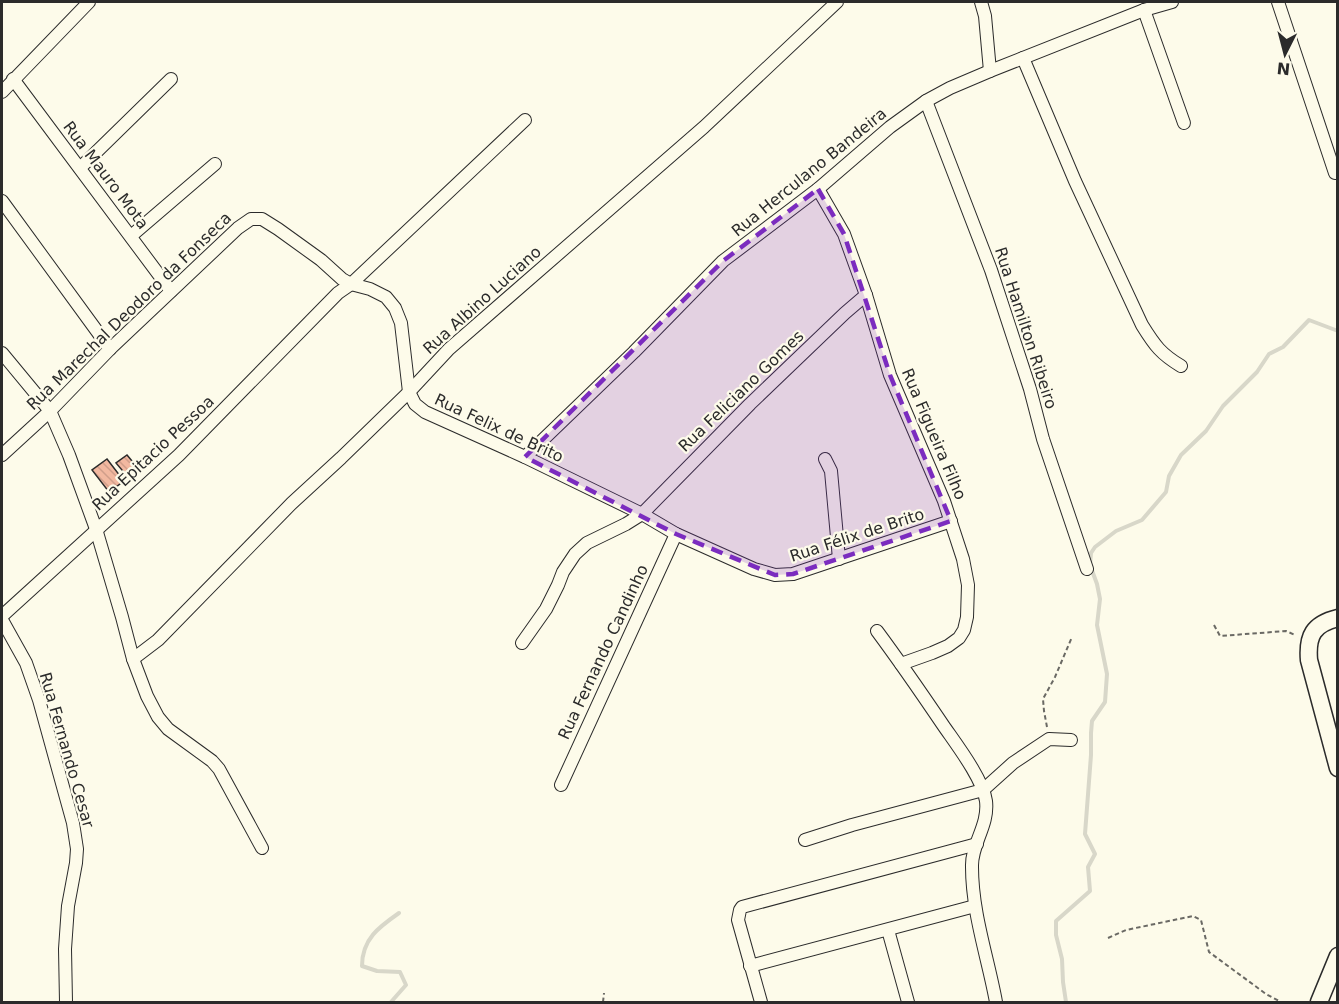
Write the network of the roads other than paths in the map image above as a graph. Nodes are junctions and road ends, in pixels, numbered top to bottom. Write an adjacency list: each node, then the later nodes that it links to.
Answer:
1 (88, 2): 9 (street)
2 (837, 2): 27 (street, Rua Albino Luciano)
3 (981, 2): 8 (street)
4 (1172, 2): 6 (street, Rua Herculano Bandeira)
5 (1278, 2): 17 (street)
6 (1144, 10): 7 (street, Rua Herculano Bandeira); 14 (street)
7 (1023, 57): 8 (street, Rua Herculano Bandeira); 26 (street)
8 (990, 71): 12 (street, Rua Herculano Bandeira)
9 (13, 79): 11 (street); 16 (street, Rua Mauro Mota)
10 (171, 79): 16 (street)
11 (2, 92)
12 (926, 100): 18 (street, Rua Herculano Bandeira); 37 (street, Rua Hamilton Ribeiro)
13 (525, 120): 21 (street)
14 (1184, 123)
15 (215, 164): 20 (street)
16 (80, 168): 20 (street, Rua Mauro Mota)
17 (1335, 173)
18 (818, 189): 23 (street, Rua Figueira Filho); 30 (street, Rua Herculano Bandeira)
19 (2, 201): 24 (street)
20 (131, 236): 22 (street, Rua Mauro Mota)
21 (346, 281): 22 (street, Rua Marechal Deodoro da Fonseca); 27 (street); 34 (street, Rua Epitacio Pessoa)
22 (171, 291): 24 (street, Rua Marechal Deodoro da Fonseca)
23 (866, 295): 32 (street, Rua Feliciano Gomes); 33 (street, Rua Figueira Filho)
24 (110, 349): 28 (street, Rua Marechal Deodoro da Fonseca)
25 (2, 353): 28 (street)
26 (1181, 366)
27 (409, 392): 30 (street, Rua Felix de Brito); 42 (street, Rua Albino Luciano)
28 (50, 411): 29 (street, Rua Marechal Deodoro da Fonseca); 34 (street)
29 (2, 455)
30 (525, 458): 32 (street, Rua Felix de Brito)
31 (825, 459): 36 (street)
32 (642, 514): 35 (street, Rua Félix de Brito); 41 (street, Rua Feliciano Gomes)
33 (951, 522): 36 (street, Rua Félix de Brito); 43 (street, Rua Figueira Filho)
34 (96, 529): 38 (street, Rua Epitacio Pessoa); 42 (street)
35 (676, 534): 36 (street, Rua Félix de Brito); 46 (street, Rua Fernando Candinho)
36 (839, 559)
37 (1087, 569)
38 (2, 618): 55 (street, Rua Fernando Cesar)
39 (1334, 619): 45 (street)
40 (878, 631): 43 (street)
41 (522, 643)
42 (133, 659): 50 (street)
43 (901, 664): 47 (street)
44 (1071, 740): 47 (street)
45 (1338, 768)
46 (561, 785)
47 (983, 790): 48 (street); 49 (street)
48 (805, 840)
49 (977, 844): 51 (street); 54 (street)
50 (262, 848)
51 (975, 906): 52 (street); 58 (street)
52 (888, 930): 54 (street); 57 (street)
53 (1338, 956): 59 (street)
54 (750, 966): 56 (street)
55 (66, 1002)
56 (761, 1002)
57 (908, 1002)
58 (996, 1002)
59 (1319, 1002)

